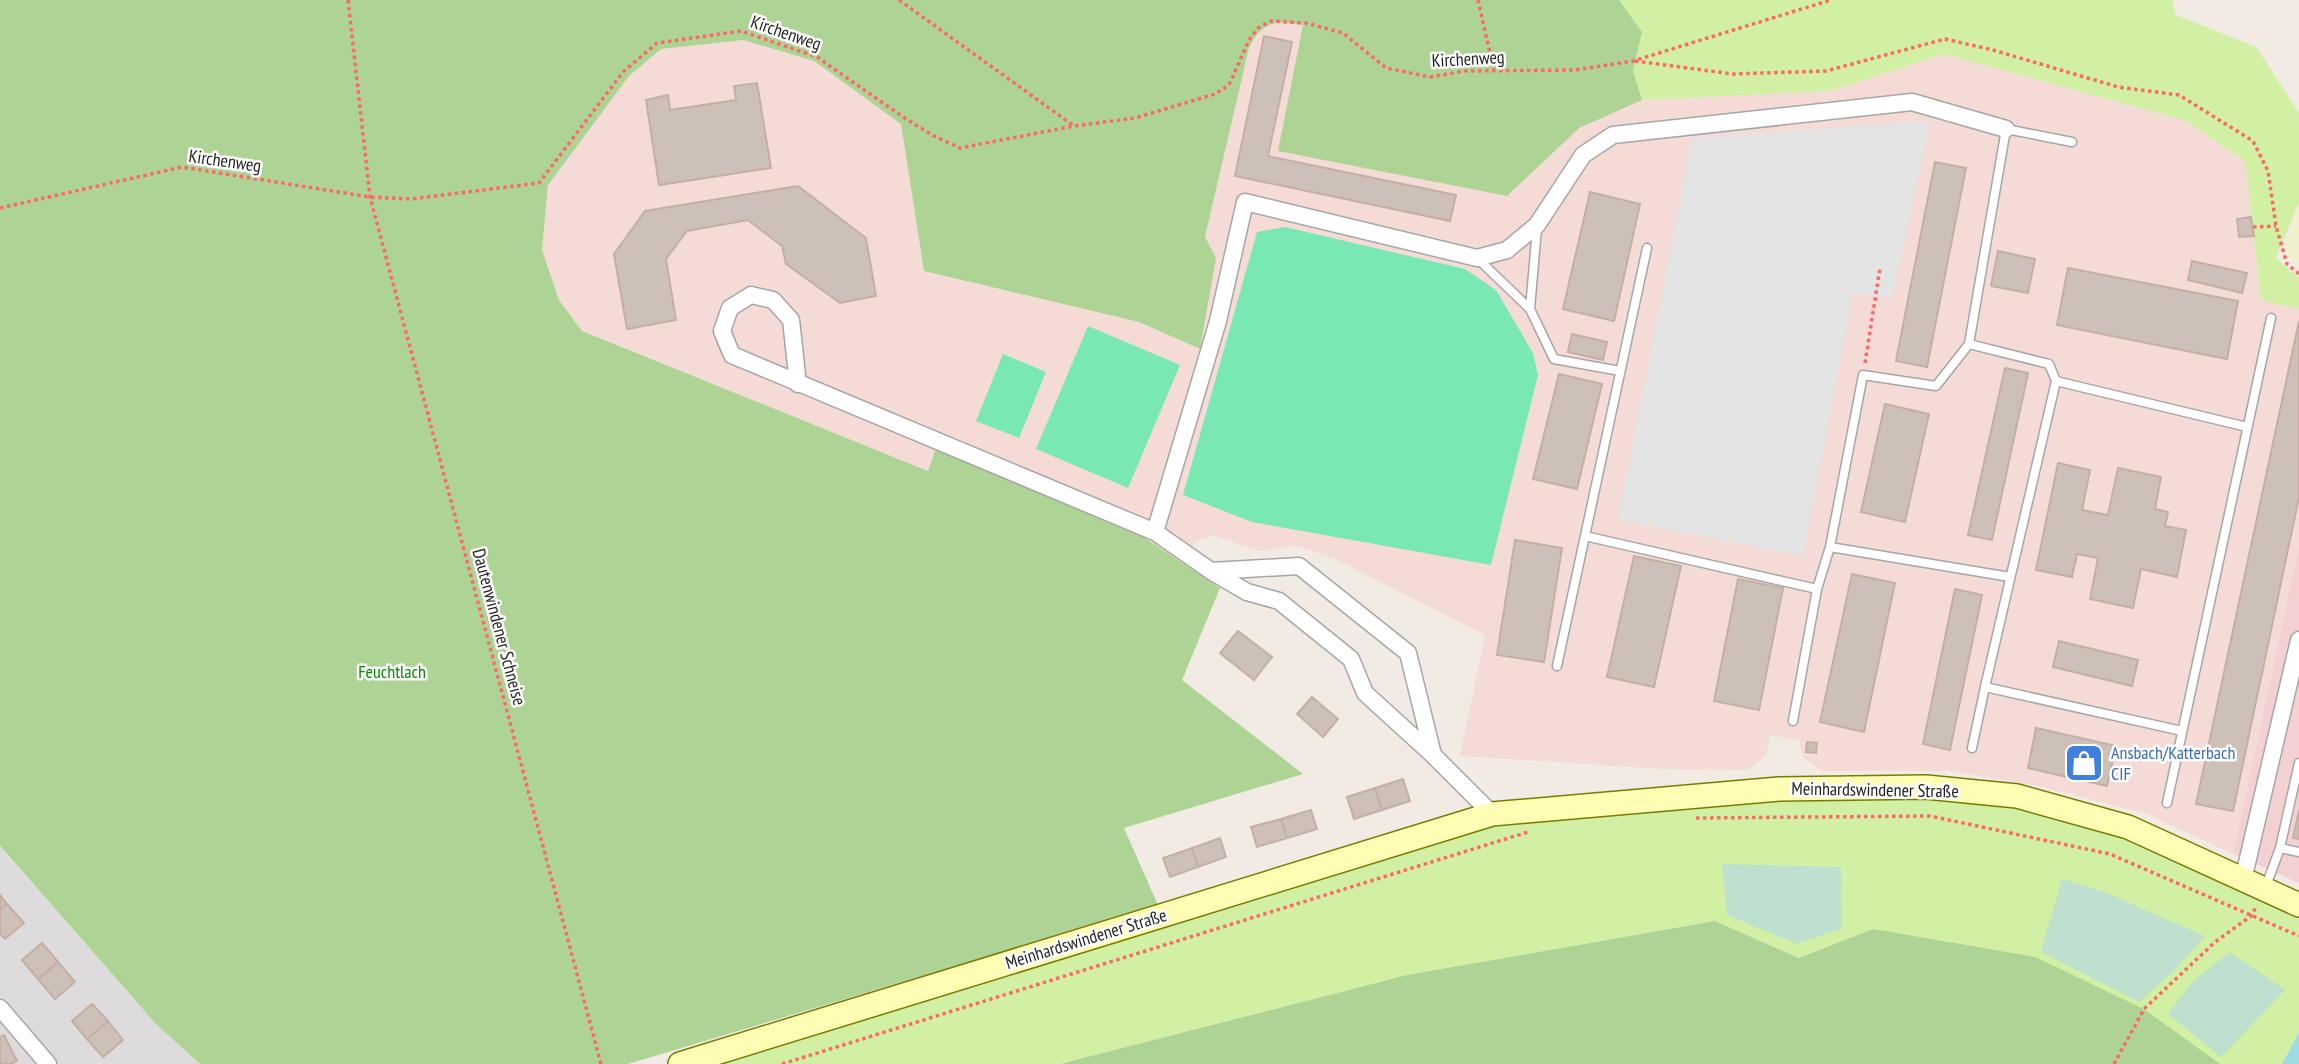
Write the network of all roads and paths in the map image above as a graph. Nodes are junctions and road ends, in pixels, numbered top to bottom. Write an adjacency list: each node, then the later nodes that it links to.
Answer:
1 (348, 0): 10 (path, Dautenwindener Schneise)
2 (899, 0): 7 (path)
3 (1478, 0): 6 (path)
4 (1831, 0): 5 (path)
5 (1633, 61): 6 (path, Kirchenweg); 13 (path)
6 (1494, 71): 7 (path, Kirchenweg)
7 (1074, 126): 10 (path, Kirchenweg)
8 (2006, 130): 9 (lane); 12 (street); 21 (lane)
9 (2072, 142)
10 (370, 197): 11 (path, Kirchenweg); 54 (path, Dautenwindener Schneise)
11 (0, 208)
12 (1537, 225): 16 (street); 19 (lane)
13 (2276, 226): 14 (path); 18 (path)
14 (2253, 227)
15 (1647, 248): 22 (lane)
16 (1477, 258): 19 (lane); 27 (street)
17 (1880, 268): 23 (path)
18 (2299, 274)
19 (1530, 309): 22 (lane)
20 (2271, 318): 26 (lane)
21 (1969, 344): 23 (lane); 24 (lane)
22 (1620, 371): 28 (lane)
23 (1863, 376): 29 (lane)
24 (2056, 381): 26 (lane); 31 (lane)
25 (798, 384): 25 (street); 27 (street)
26 (2247, 427): 37 (lane)
27 (1155, 532): 30 (street)
28 (1585, 536): 32 (lane); 34 (lane)
29 (1830, 547): 31 (lane); 32 (lane)
30 (1211, 571): 39 (street); 39 (street)
31 (2010, 577): 35 (lane)
32 (1817, 589): 36 (lane)
33 (2299, 640): 47 (street)
34 (1557, 666)
35 (1985, 687): 37 (lane); 38 (lane)
36 (1793, 721)
37 (2182, 731): 41 (lane)
38 (1972, 748)
39 (1433, 755): 42 (street)
40 (2299, 763): 45 (lane)
41 (2167, 803)
42 (1492, 814): 47 (street, Meinhardswindener Straße); 55 (street, Meinhardswindener Straße)
43 (1683, 818): 50 (path)
44 (1530, 831): 56 (path)
45 (2280, 848): 46 (lane); 48 (lane)
46 (2299, 852)
47 (2243, 880): 48 (street, Meinhardswindener Straße)
48 (2265, 890): 49 (street, Meinhardswindener Straße)
49 (2299, 905)
50 (2250, 916): 51 (path); 57 (path)
51 (2299, 936)
52 (0, 1008): 53 (street)
53 (48, 1064)
54 (601, 1064)
55 (680, 1064)
56 (782, 1064)
57 (2114, 1064)

